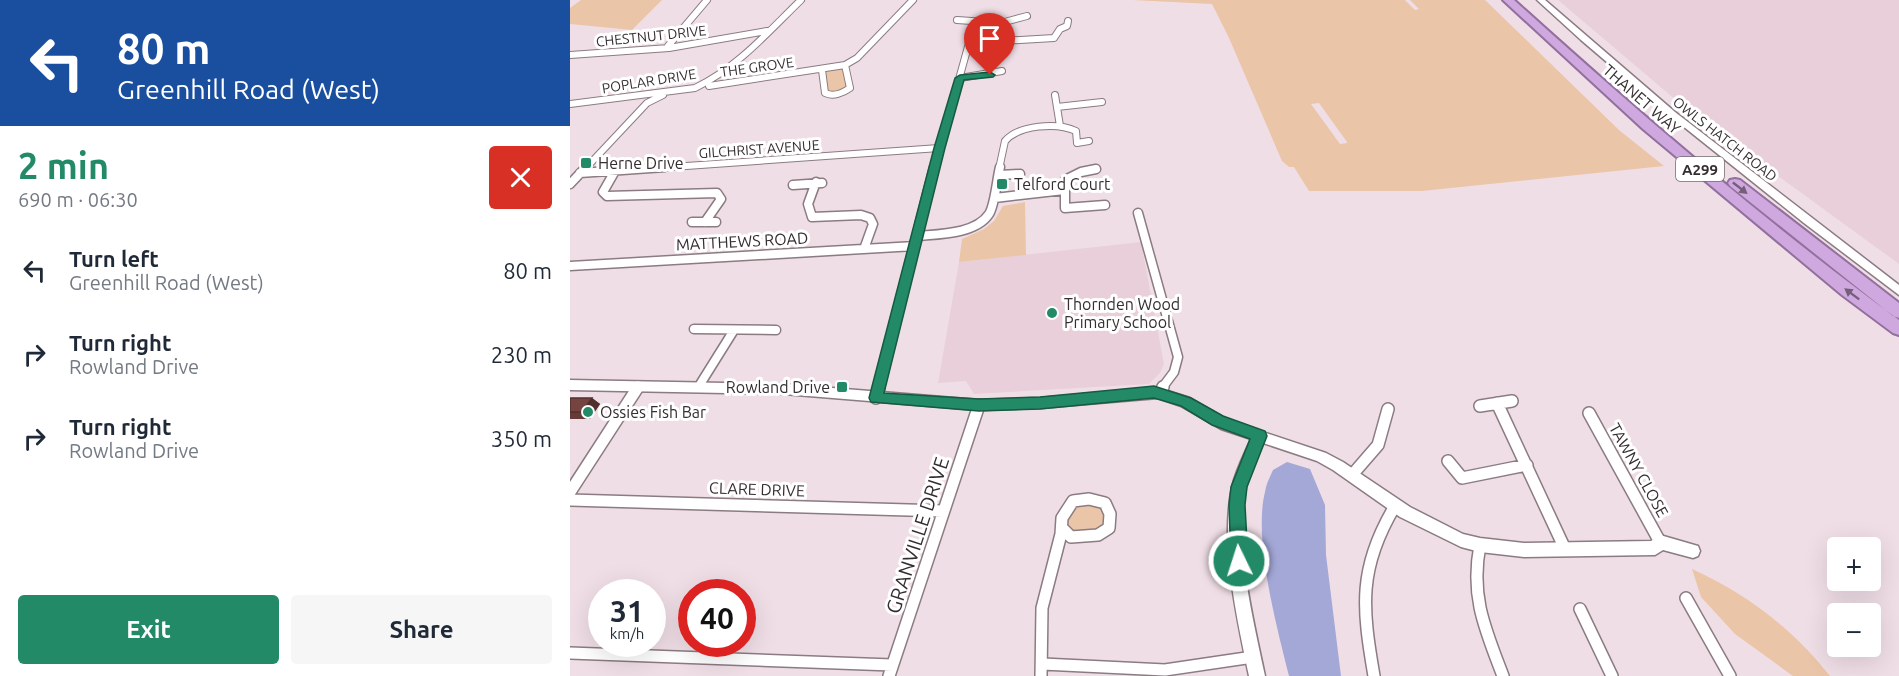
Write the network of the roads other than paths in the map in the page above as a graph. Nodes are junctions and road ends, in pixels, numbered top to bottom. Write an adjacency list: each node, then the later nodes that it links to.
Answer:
1 (707, 0): 16 (street)
2 (801, 0): 11 (street, POPLAR DRIVE)
3 (913, 0): 19 (street, THE GROVE)
4 (1508, 0): 56 (highway, THANET WAY / A299, one-way to 4)
5 (1519, 0): 55 (highway, THANET WAY / A299, one-way to 55)
6 (1541, 0): 54 (street, OWLS HATCH ROAD)
7 (957, 20): 10 (street)
8 (1027, 20): 10 (street)
9 (1068, 21): 12 (street)
10 (983, 24): 14 (street)
11 (769, 30): 13 (street, CHESTNUT DRIVE); 17 (street, POPLAR DRIVE)
12 (1054, 38): 14 (street); 15 (street)
13 (735, 39): 16 (street, CHESTNUT DRIVE); 17 (street)
14 (969, 43): 23 (street)
15 (1059, 45)
16 (668, 46): 18 (street, CHESTNUT DRIVE)
17 (751, 47): 20 (street, POPLAR DRIVE)
18 (570, 55)
19 (845, 65): 21 (street, THE GROVE); 21 (street)
20 (728, 70): 24 (street); 25 (street, POPLAR DRIVE)
21 (822, 70): 24 (street, THE GROVE)
22 (1002, 72): 23 (street)
23 (960, 78): 35 (street)
24 (736, 82): 25 (street, THE GROVE)
25 (695, 88): 26 (street, POPLAR DRIVE)
26 (674, 91): 28 (street, POPLAR DRIVE); 30 (street)
27 (1055, 95): 32 (street)
28 (635, 96): 30 (street); 31 (street, POPLAR DRIVE)
29 (1102, 102): 32 (street)
30 (647, 103): 38 (street)
31 (570, 104)
32 (1057, 107): 33 (street)
33 (1060, 126): 34 (street); 40 (street)
34 (1089, 141)
35 (939, 148): 37 (street, GILCHRIST AVENUE); 50 (street)
36 (1096, 169): 43 (street)
37 (615, 171): 38 (street, GILCHRIST AVENUE); 48 (street)
38 (580, 173): 41 (street)
39 (1020, 174): 40 (street)
40 (999, 175): 44 (street)
41 (570, 184)
42 (793, 185): 52 (street)
43 (1064, 190): 44 (street); 45 (street)
44 (995, 198): 50 (street)
45 (1105, 205)
46 (1138, 213): 63 (street)
47 (692, 222): 48 (street)
48 (705, 222): 49 (street)
49 (717, 222)
50 (918, 236): 51 (street)
51 (915, 246): 52 (street, MATTHEWS ROAD); 64 (street)
52 (864, 249): 53 (street, MATTHEWS ROAD)
53 (570, 266)
54 (1899, 291)
55 (1899, 312)
56 (1899, 328)
57 (694, 329): 59 (street)
58 (776, 329): 59 (street)
59 (734, 330): 62 (street)
60 (570, 385): 61 (street)
61 (639, 386): 62 (street); 75 (street)
62 (699, 386): 64 (street)
63 (1160, 393): 67 (street); 71 (street)
64 (876, 398): 67 (street)
65 (1512, 401): 66 (street)
66 (1497, 403): 68 (street); 73 (street)
67 (979, 405): 78 (street, GRANVILLE DRIVE)
68 (1480, 406)
69 (1388, 409): 74 (street)
70 (1589, 413): 80 (street, TAWNY CLOSE)
71 (1259, 436): 74 (street); 87 (street)
72 (1448, 461): 73 (street)
73 (1527, 465): 82 (street)
74 (1352, 475): 77 (street)
75 (570, 492)
76 (570, 500): 78 (street, CLARE DRIVE)
77 (1395, 506): 81 (street); 91 (street)
78 (943, 511): 88 (street, GRANVILLE DRIVE)
79 (1063, 529): 79 (street); 89 (street)
80 (1660, 542): 82 (street); 83 (street)
81 (1480, 545): 82 (street); 92 (street)
82 (1565, 549)
83 (1692, 551)
84 (1686, 598): 94 (street)
85 (1580, 609): 93 (street)
86 (570, 653): 88 (street)
87 (1253, 657): 89 (street); 90 (street)
88 (891, 670)
89 (1042, 670)
90 (1257, 676)
91 (1374, 676)
92 (1503, 676)
93 (1612, 676)
94 (1730, 676)

